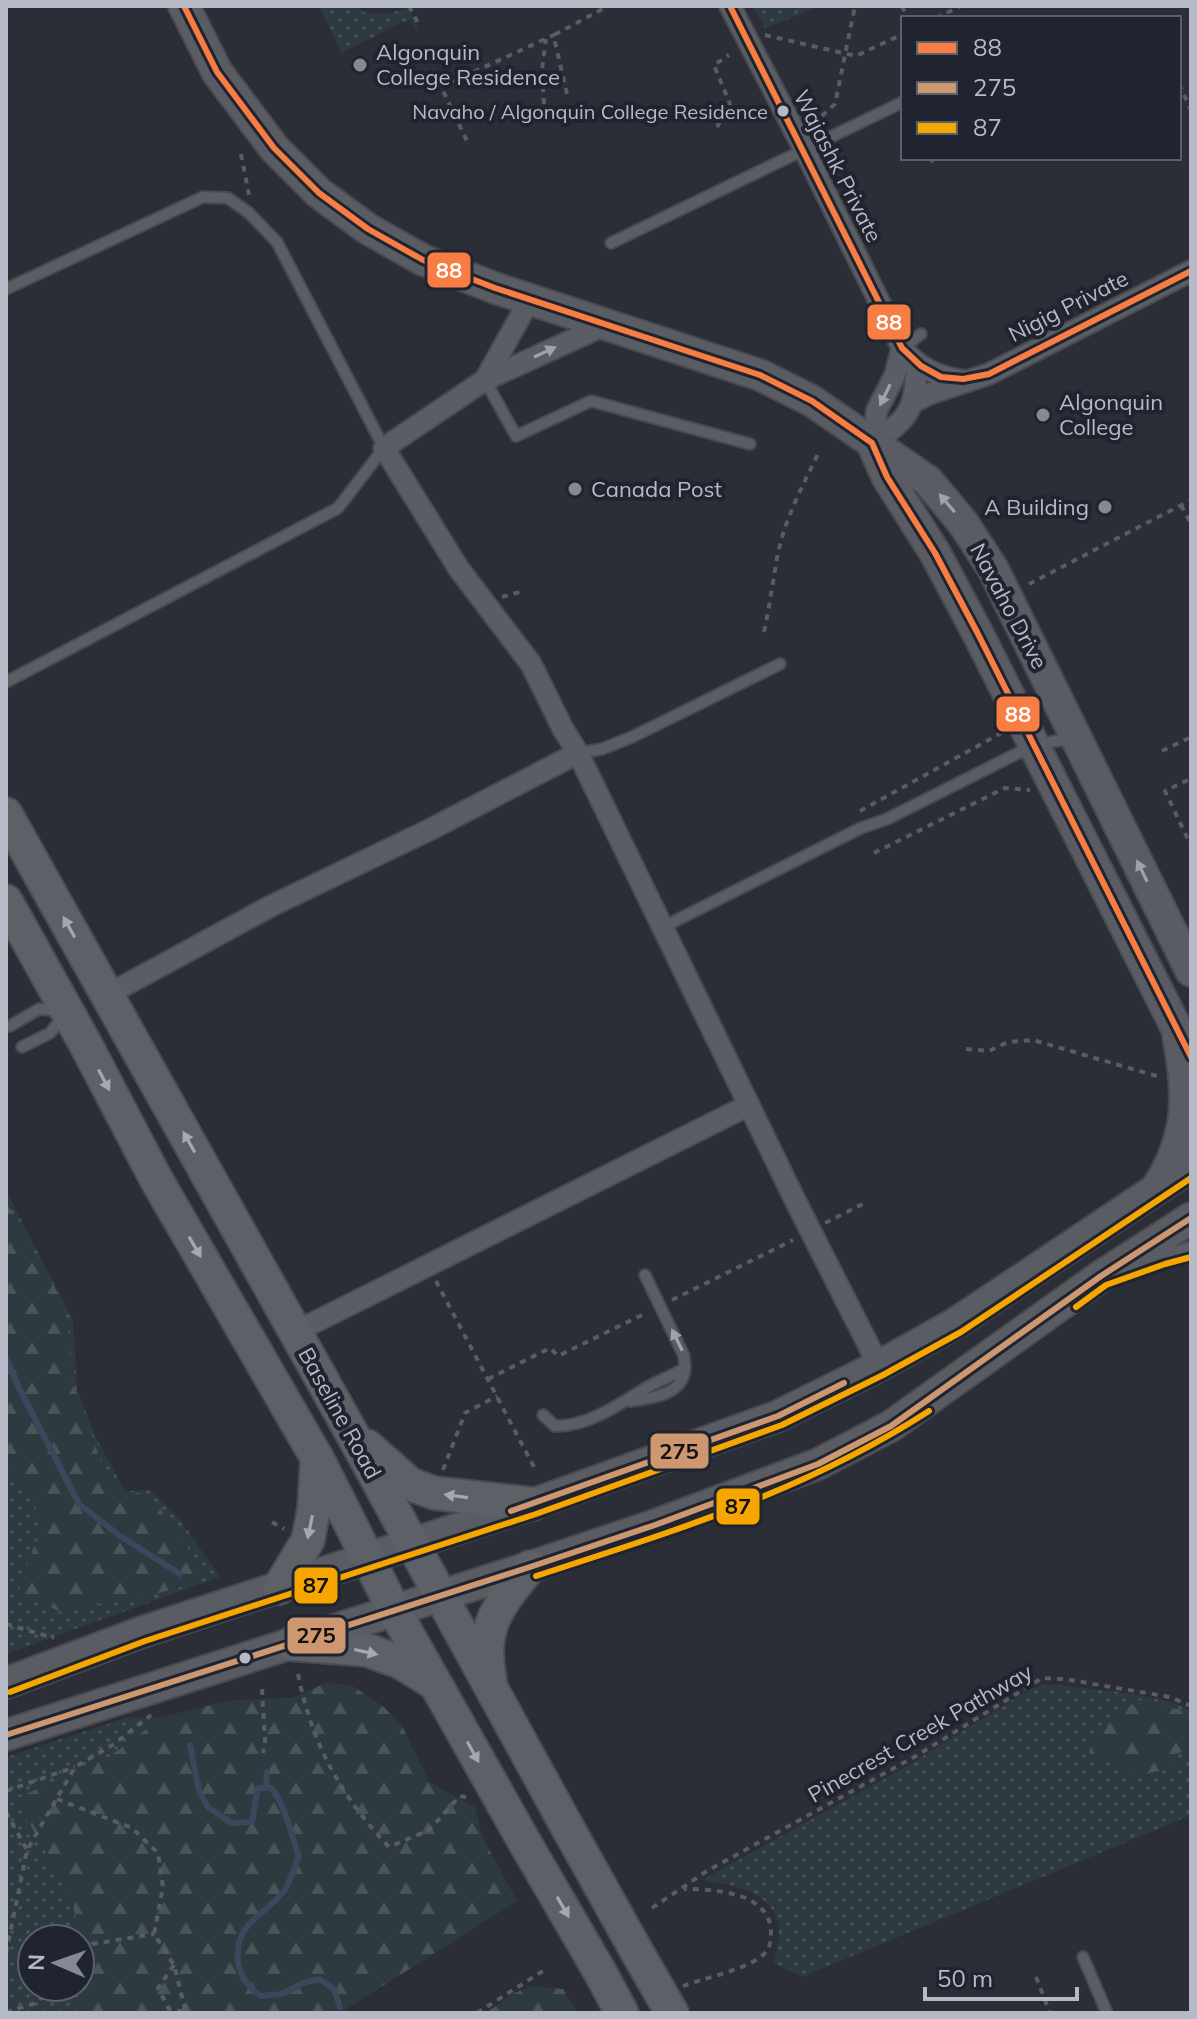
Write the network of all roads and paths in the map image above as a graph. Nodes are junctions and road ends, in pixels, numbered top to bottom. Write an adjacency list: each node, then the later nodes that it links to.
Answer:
1 (184, 6): 33 (main road, Navaho Drive)
2 (367, 6): 3 (path)
3 (392, 6)
4 (409, 6): 10 (path)
5 (608, 6): 12 (path)
6 (730, 6): 27 (street, Wajashk Private)
7 (855, 6): 15 (path)
8 (961, 6): 9 (path)
9 (940, 16)
10 (419, 25)
11 (759, 33): 15 (path)
12 (556, 34): 14 (path); 20 (path)
13 (901, 35): 15 (path)
14 (546, 39): 18 (path); 22 (path)
15 (845, 53): 24 (path)
16 (729, 55): 25 (path)
17 (433, 70): 18 (path)
18 (441, 87): 26 (path)
19 (1181, 88): 23 (path)
20 (567, 94)
21 (901, 103): 27 (lane)
22 (544, 104)
23 (1191, 110)
24 (813, 124)
25 (717, 127)
26 (467, 141)
27 (805, 151): 30 (lane); 36 (street, Wajashk Private)
28 (241, 154): 29 (path)
29 (249, 213): 32 (lane); 43 (lane)
30 (611, 243)
31 (1191, 271): 39 (street, Nigig Private)
32 (6, 289)
33 (530, 299): 34 (main road, Navaho Drive); 38 (street)
34 (605, 325): 38 (street, one-way to 34); 41 (main road, Navaho Drive)
35 (921, 334): 36 (lane)
36 (902, 348): 37 (street, Wajashk Private); 41 (street, one-way to 41)
37 (917, 366): 39 (street); 40 (street)
38 (485, 380): 42 (lane); 43 (street)
39 (966, 381): 40 (street, Nigig Private)
40 (914, 402): 41 (street)
41 (872, 443): 55 (main road, Navaho Drive, one-way to 41); 57 (main road, Navaho Drive)
42 (750, 444)
43 (384, 448): 53 (lane); 59 (street)
44 (820, 450): 51 (path)
45 (1191, 500): 46 (path)
46 (1181, 505): 47 (path); 48 (path)
47 (1191, 524)
48 (1029, 584)
49 (523, 591): 50 (path)
50 (497, 598)
51 (764, 632)
52 (780, 664): 59 (lane)
53 (6, 682)
54 (1004, 731): 63 (path)
55 (1075, 737): 57 (lane); 68 (main road, Navaho Drive, one-way to 55)
56 (1191, 737): 58 (path)
57 (1034, 745): 67 (lane); 72 (main road, Navaho Drive)
58 (1162, 751)
59 (578, 753): 67 (street); 69 (street)
60 (1188, 780): 64 (path)
61 (1032, 791): 65 (path)
62 (6, 814): 69 (main road, Baseline Road, one-way to 62)
63 (854, 814)
64 (1191, 846)
65 (874, 853)
66 (6, 903): 70 (main road, Baseline Road)
67 (663, 927): 77 (street)
68 (1191, 971)
69 (107, 995): 70 (main road); 88 (main road, Baseline Road, one-way to 69)
70 (68, 1011): 71 (lane); 73 (lane); 94 (main road, Baseline Road, one-way to 94)
71 (10, 1026)
72 (1176, 1027): 75 (main road, Navaho Drive); 79 (main road)
73 (22, 1047)
74 (966, 1049): 76 (path)
75 (1191, 1057)
76 (1167, 1079)
77 (749, 1105): 82 (street); 88 (street)
78 (1191, 1166): 79 (main road)
79 (1154, 1191): 89 (main road)
80 (865, 1203): 82 (path)
81 (1191, 1218): 85 (main road)
82 (811, 1231): 87 (path); 89 (street)
83 (1191, 1247): 85 (lane)
84 (645, 1275): 87 (lane)
85 (1101, 1276): 100 (main road)
86 (434, 1279): 90 (path)
87 (660, 1306): 90 (path); 92 (lane, one-way to 87)
88 (295, 1332): 93 (main road, Baseline Road)
89 (879, 1366): 97 (main road)
90 (488, 1379): 91 (path)
91 (497, 1396): 95 (path); 96 (path)
92 (543, 1415)
93 (350, 1430): 97 (main road, one-way to 93); 98 (main road, Baseline Road)
94 (317, 1458): 99 (main road, Baseline Road); 101 (main road, one-way to 101)
95 (535, 1469)
96 (438, 1483)
97 (533, 1504): 98 (main road)
98 (411, 1544): 99 (main road); 102 (main road, Baseline Road)
99 (369, 1558): 101 (main road); 103 (main road, Baseline Road)
100 (530, 1567): 102 (main road); 111 (main road)
101 (279, 1588): 108 (main road)
102 (440, 1596): 103 (main road); 111 (main road, Baseline Road)
103 (394, 1610): 106 (main road); 109 (main road, Baseline Road)
104 (6, 1624): 105 (path)
105 (60, 1640)
106 (294, 1659): 107 (main road); 109 (main road, one-way to 109); 117 (path)
107 (172, 1681): 113 (main road); 115 (path)
108 (6, 1683)
109 (436, 1683): 135 (main road, Baseline Road, one-way to 135, bridge)
110 (262, 1689): 114 (path)
111 (493, 1694): 130 (main road, Baseline Road, bridge)
112 (1191, 1706): 121 (path, Pinecrest Creek Pathway)
113 (6, 1735)
114 (263, 1753)
115 (75, 1767): 116 (path); 118 (path)
116 (6, 1791)
117 (476, 1798)
118 (57, 1799): 120 (path); 123 (path)
119 (6, 1812): 120 (path)
120 (27, 1850): 125 (path)
121 (682, 1889): 122 (path, Pinecrest Creek Pathway); 130 (path)
122 (652, 1908)
123 (154, 1934): 124 (path); 127 (path)
124 (96, 1943)
125 (6, 1953)
126 (1083, 1957): 137 (lane)
127 (174, 1965): 133 (path); 133 (path)
128 (546, 1969): 134 (path)
129 (1036, 1977): 136 (path)
130 (677, 2000)
131 (34, 2003): 132 (path)
132 (6, 2012)
133 (186, 2012)
134 (477, 2013)
135 (622, 2013)
136 (1050, 2013)
137 (1107, 2013)

